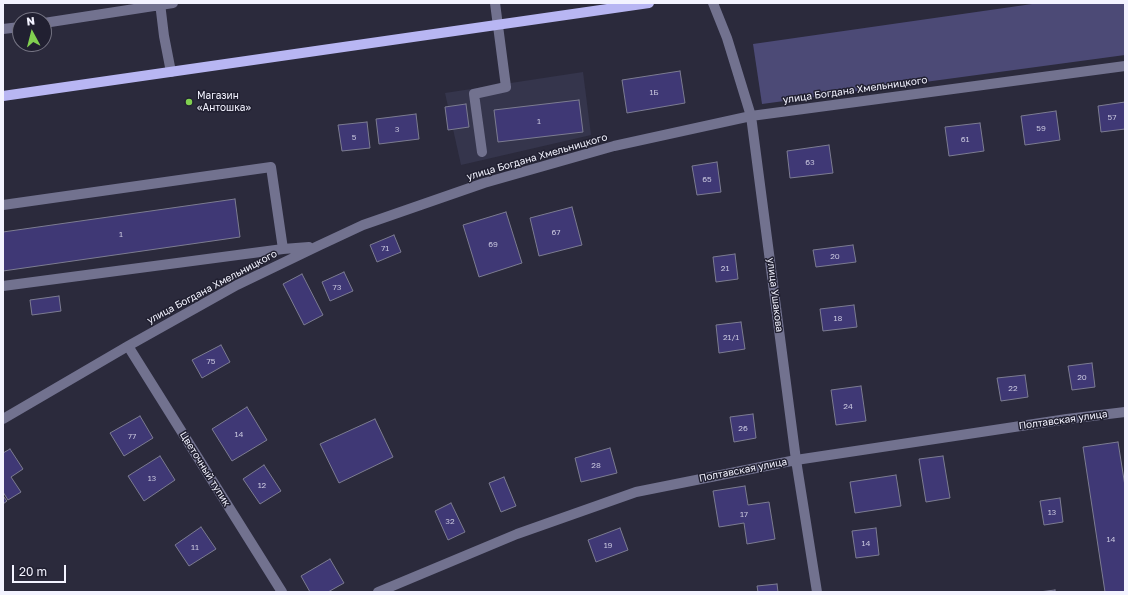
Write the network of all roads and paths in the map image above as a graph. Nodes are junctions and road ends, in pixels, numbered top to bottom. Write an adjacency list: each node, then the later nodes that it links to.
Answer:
1 (173, 3): 5 (street)
2 (494, 3): 8 (street)
3 (649, 3): 6 (main road)
4 (713, 3): 12 (street, улица Ушакова)
5 (161, 4): 7 (street); 10 (street)
6 (588, 7): 8 (main road)
7 (52, 22)
8 (497, 25): 10 (main road); 13 (street)
9 (1125, 66): 12 (street, улица Богдана Хмельницкого)
10 (171, 72): 11 (main road)
11 (3, 96)
12 (751, 116): 15 (street, улица Богдана Хмельницкого); 21 (street, улица Ушакова)
13 (482, 152)
14 (3, 205): 16 (street)
15 (318, 246): 16 (street); 18 (street, улица Богдана Хмельницкого)
16 (283, 250): 17 (street)
17 (3, 286)
18 (128, 346): 20 (street, улица Богдана Хмельницкого); 22 (street, Цветочный тупик)
19 (1125, 412): 21 (street, Полтавская улица)
20 (3, 419)
21 (796, 460): 23 (street, Полтавская улица); 24 (street, улица Ушакова)
22 (282, 592)
23 (378, 592)
24 (817, 592)

